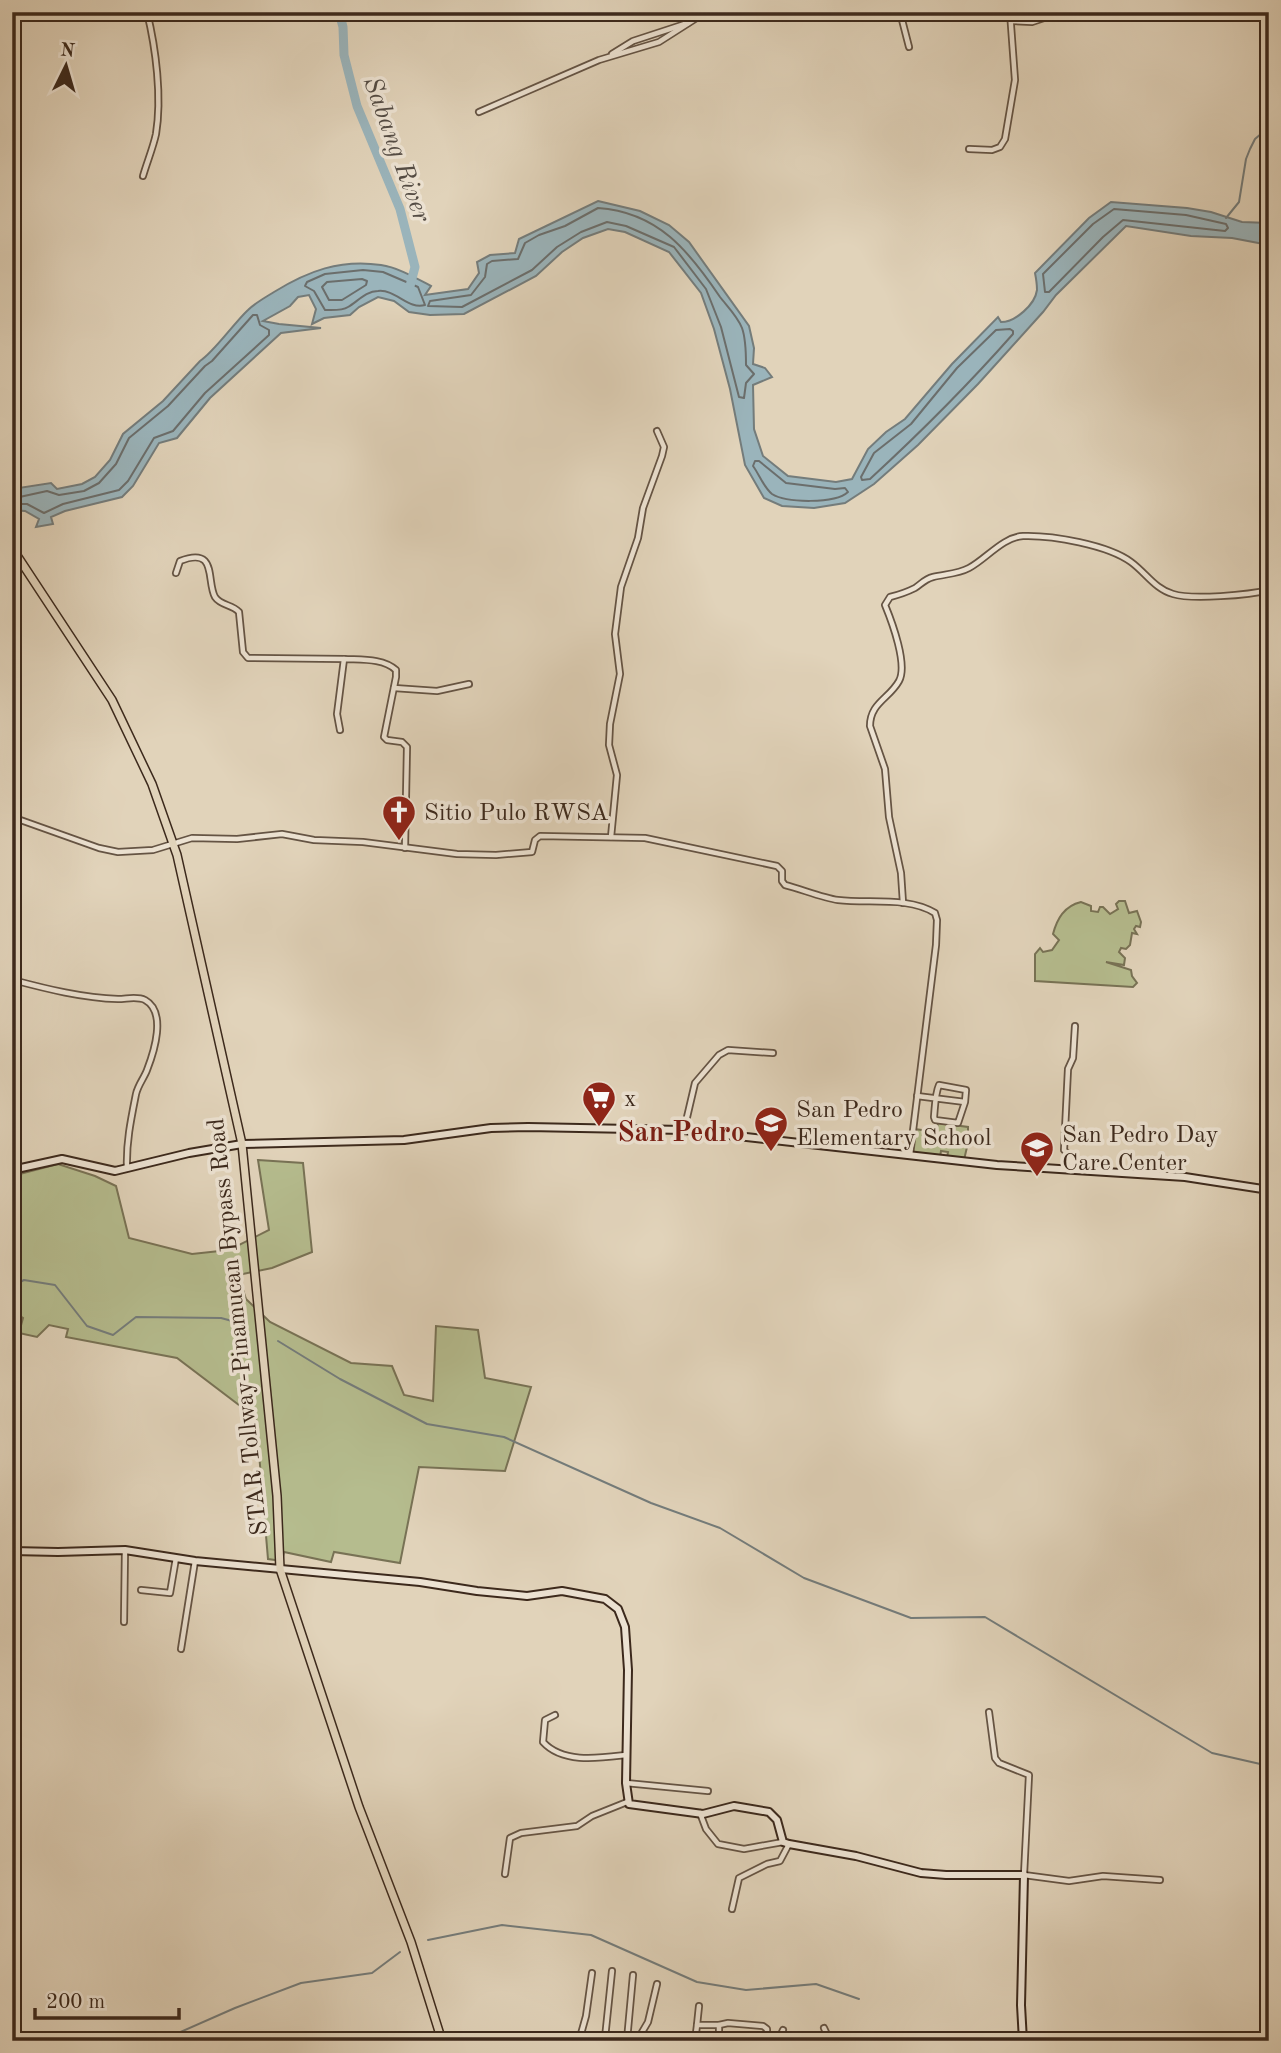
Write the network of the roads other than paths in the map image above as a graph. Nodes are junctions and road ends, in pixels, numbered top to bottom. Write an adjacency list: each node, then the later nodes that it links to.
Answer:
1 (147, 12): 14 (street)
2 (472, 12): 3 (main road)
3 (494, 12)
4 (706, 12): 9 (street)
5 (900, 12): 10 (street)
6 (1010, 12): 8 (street)
7 (1059, 13): 8 (street)
8 (1012, 21): 13 (street)
9 (691, 22): 11 (street); 11 (street)
10 (909, 47)
11 (605, 58): 12 (street)
12 (479, 112)
13 (969, 149)
14 (142, 176)
15 (657, 431): 24 (street)
16 (12, 548): 25 (main road, STAR Tollway-Pinamucan Bypass Road)
17 (176, 573): 19 (street)
18 (1269, 590): 27 (street)
19 (344, 659): 21 (street); 22 (street)
20 (469, 684): 21 (street)
21 (394, 688): 26 (street)
22 (340, 730)
23 (12, 817): 25 (street)
24 (611, 836): 26 (street); 27 (street)
25 (173, 844): 26 (street); 35 (main road, STAR Tollway-Pinamucan Bypass Road)
26 (405, 848)
27 (903, 904): 31 (street)
28 (13, 980): 37 (street)
29 (1075, 1026): 39 (street)
30 (773, 1053): 34 (street)
31 (917, 1096): 32 (street); 36 (street)
32 (936, 1098): 33 (street); 33 (street); 33 (street)
33 (965, 1102)
34 (684, 1130): 35 (street); 36 (street)
35 (242, 1144): 37 (street); 45 (main road, STAR Tollway-Pinamucan Bypass Road)
36 (909, 1156): 39 (street)
37 (127, 1169): 38 (street)
38 (12, 1170)
39 (1073, 1170): 40 (street)
40 (1269, 1190)
41 (125, 1550): 42 (street); 43 (street); 47 (street)
42 (12, 1551)
43 (176, 1558): 44 (street); 46 (street)
44 (194, 1561): 45 (street); 48 (street)
45 (280, 1569): 51 (street); 73 (main road, STAR Tollway-Pinamucan Bypass Road)
46 (141, 1590)
47 (124, 1622)
48 (181, 1649)
49 (989, 1712): 58 (street)
50 (555, 1715): 51 (street)
51 (626, 1755): 52 (street)
52 (626, 1783): 53 (street); 54 (street)
53 (708, 1791)
54 (627, 1802): 55 (street); 57 (street)
55 (700, 1813): 56 (street); 56 (street)
56 (786, 1843): 58 (street); 60 (street)
57 (505, 1874)
58 (1024, 1875): 59 (street); 79 (street)
59 (1160, 1880)
60 (732, 1909)
61 (612, 1971): 70 (street)
62 (592, 1973): 71 (street)
63 (633, 1975): 72 (street)
64 (657, 1984): 72 (street)
65 (699, 2006): 66 (street)
66 (697, 2025): 67 (street); 74 (street)
67 (719, 2025): 75 (street); 76 (street)
68 (824, 2028): 78 (street)
69 (783, 2030): 77 (street)
70 (605, 2038): 71 (street); 72 (street)
71 (579, 2040)
72 (627, 2040)
73 (442, 2041)
74 (695, 2041)
75 (719, 2041)
76 (766, 2041)
77 (778, 2041)
78 (830, 2041)
79 (1023, 2041)

